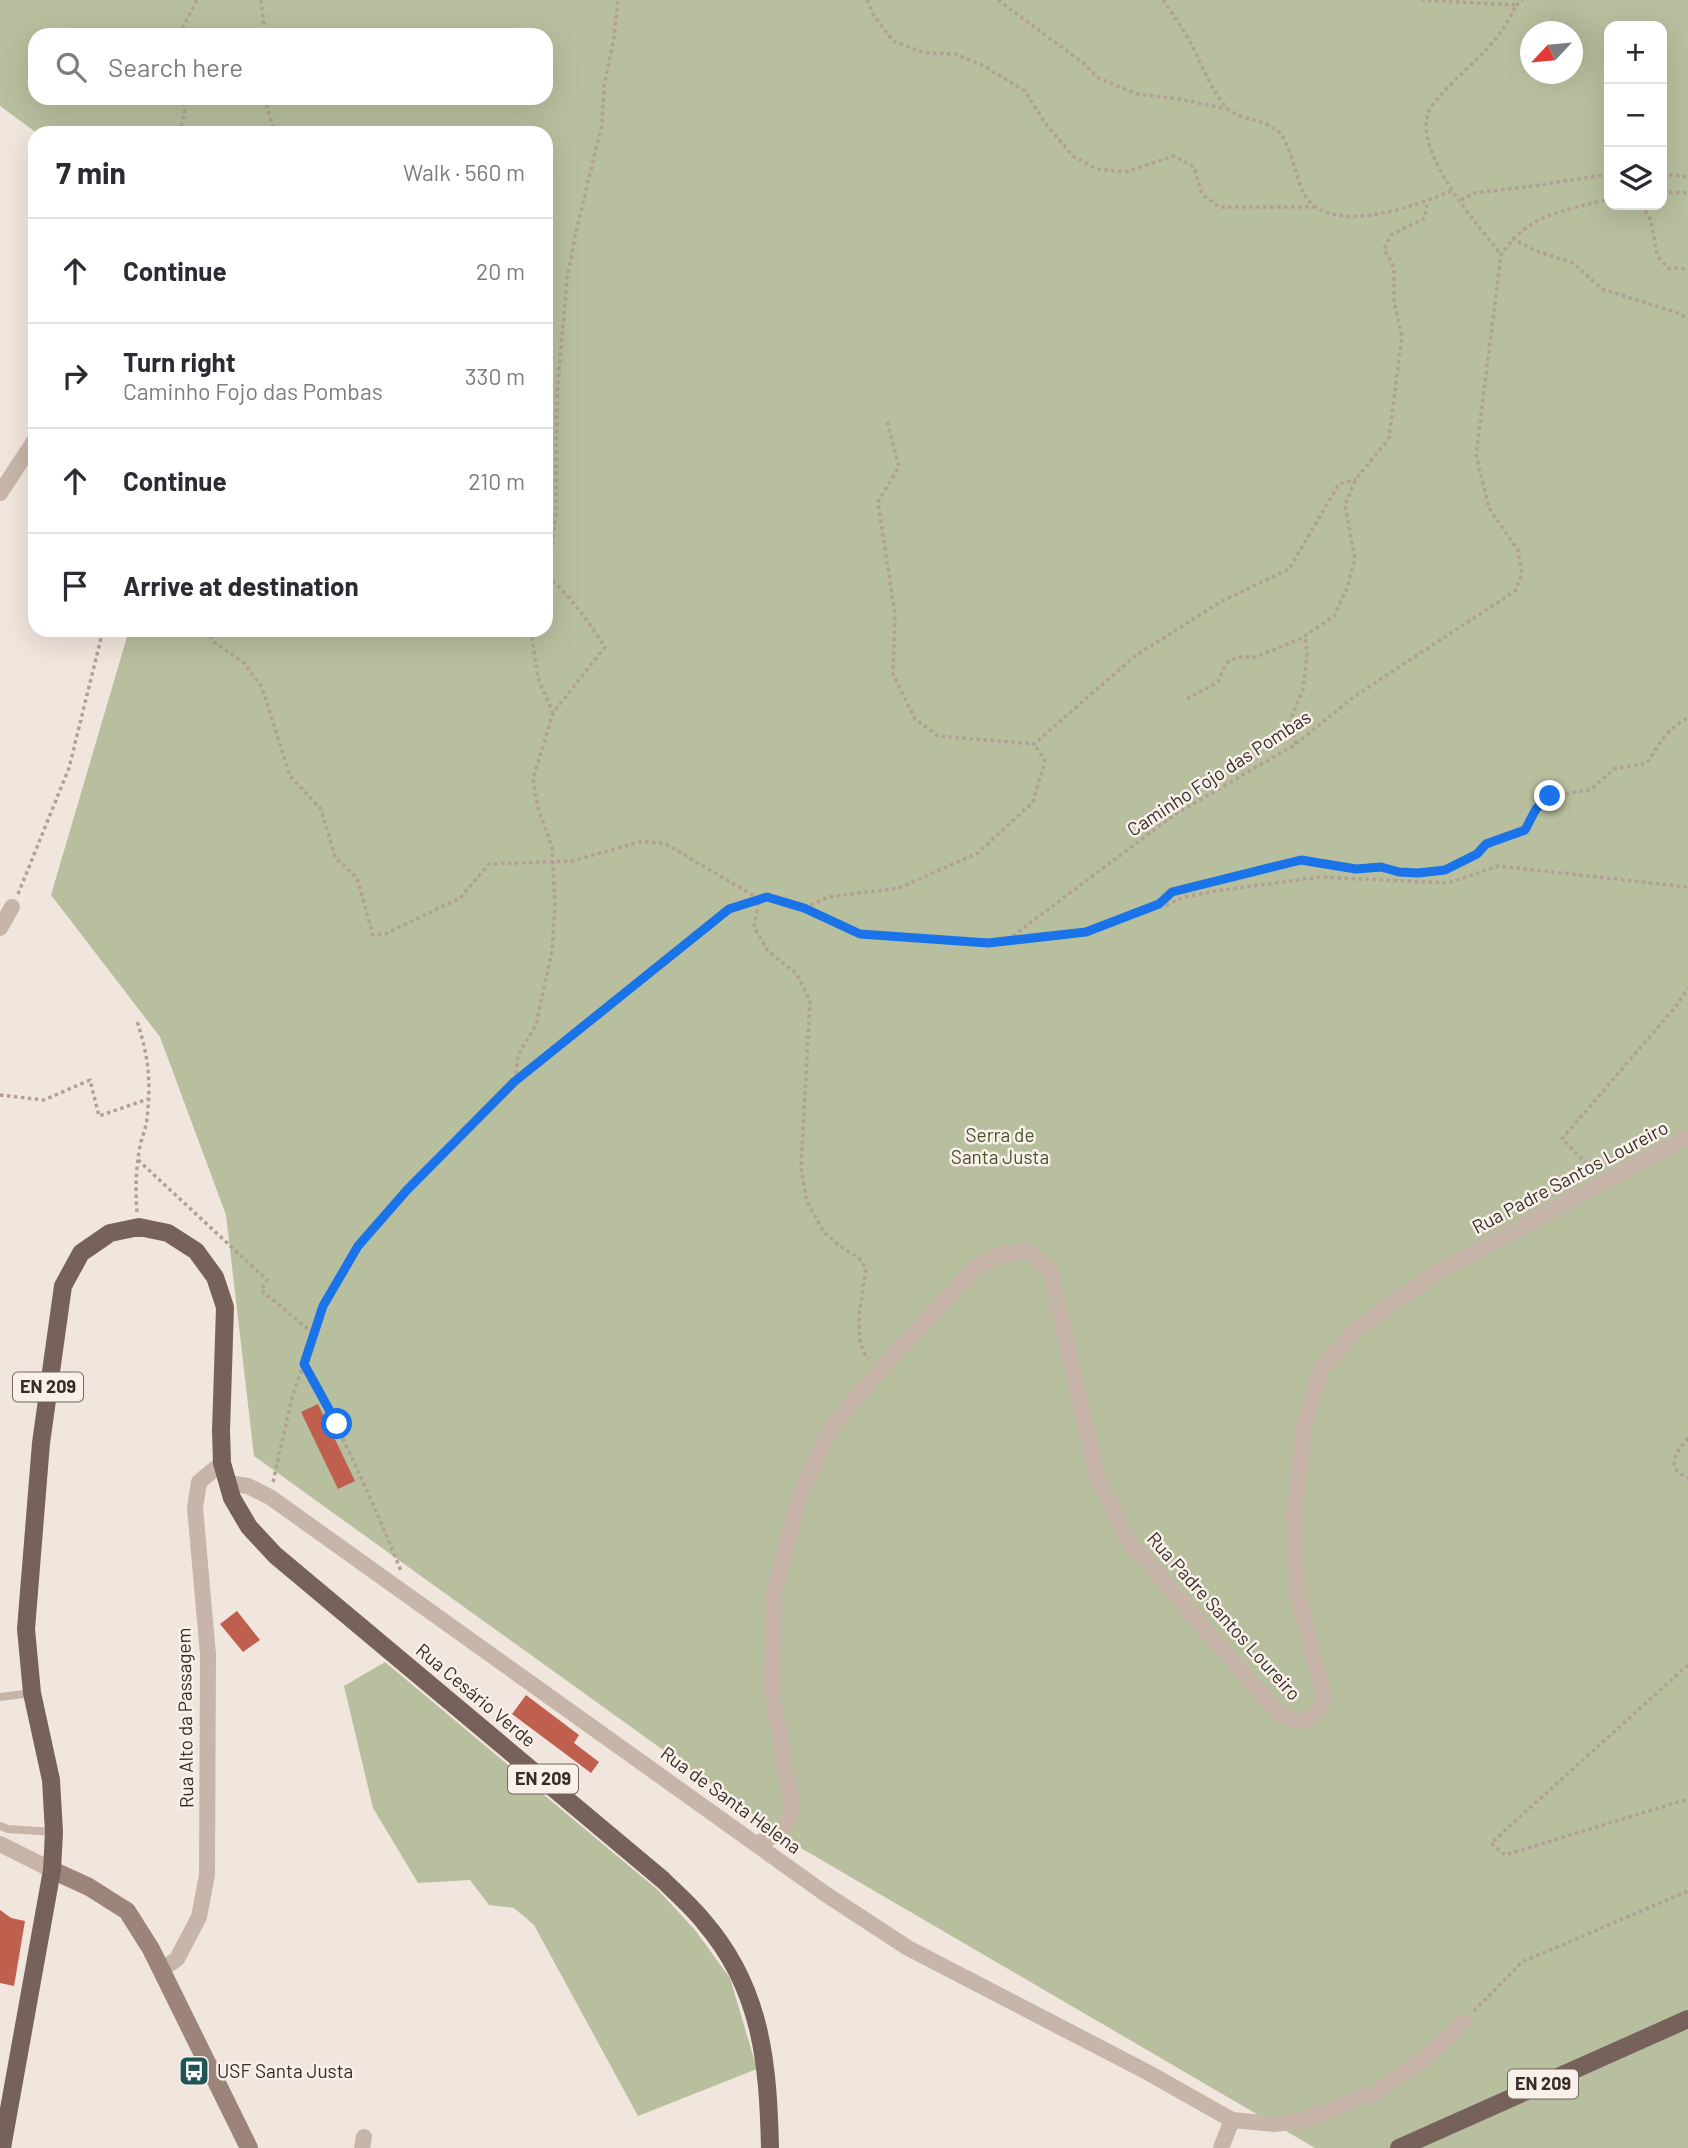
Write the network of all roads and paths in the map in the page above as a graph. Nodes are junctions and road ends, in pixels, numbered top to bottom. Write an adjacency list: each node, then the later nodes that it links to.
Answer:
1 (197, 0): 10 (path)
2 (261, 0): 11 (path)
3 (618, 0): 36 (path)
4 (867, 0): 26 (path)
5 (998, 0): 14 (path)
6 (1163, 0): 14 (path)
7 (1422, 0): 9 (path)
8 (1523, 0): 9 (path)
9 (1516, 5): 20 (path)
10 (183, 28)
11 (264, 28)
12 (183, 105): 15 (path)
13 (266, 105): 16 (path)
14 (1229, 109): 26 (path)
15 (181, 126)
16 (273, 126)
17 (1604, 175): 23 (path)
18 (1667, 175): 19 (path)
19 (1688, 177)
20 (1454, 190): 23 (path); 25 (path)
21 (1667, 192): 22 (path)
22 (1688, 193)
23 (1461, 200): 29 (path)
24 (1604, 200): 28 (path, Caminho Fojo das Pombas)
25 (1427, 201): 26 (path); 34 (path)
26 (1317, 207)
27 (1644, 210): 30 (path)
28 (1512, 238): 29 (path, Caminho Fojo das Pombas); 31 (path)
29 (1502, 255): 46 (path, Caminho Fojo das Pombas)
30 (1688, 269)
31 (1688, 319)
32 (887, 422): 45 (path)
33 (28, 451): 35 (street)
34 (1356, 479): 38 (path); 45 (path)
35 (0, 493)
36 (553, 530)
37 (553, 581): 43 (path)
38 (1305, 636): 42 (path); 46 (path)
39 (101, 637): 51 (path)
40 (210, 637): 47 (path)
41 (532, 637): 43 (path)
42 (1188, 699)
43 (552, 713): 47 (path)
44 (1688, 718): 50 (path)
45 (1034, 744): 52 (path)
46 (1296, 744): 54 (path, Caminho Fojo das Pombas)
47 (553, 863): 49 (path); 57 (path)
48 (1688, 887): 50 (path)
49 (759, 899): 52 (path); 57 (path); 66 (path)
50 (1159, 904): 54 (path)
51 (12, 907): 53 (street)
52 (804, 908): 54 (path)
53 (0, 928)
54 (1006, 941)
55 (1688, 989): 62 (path)
56 (137, 1021): 59 (path)
57 (514, 1082): 64 (path)
58 (0, 1095): 59 (path)
59 (148, 1099): 61 (path)
60 (1688, 1137): 66 (street, Rua Padre Santos Loureiro)
61 (138, 1160): 63 (path); 64 (path)
62 (1598, 1174)
63 (139, 1227): 68 (main road, EN 209); 74 (main road, EN 209)
64 (314, 1334): 65 (path)
65 (304, 1364): 71 (path); 72 (path)
66 (878, 1372): 79 (street, Rua Padre Santos Loureiro)
67 (1688, 1438): 69 (path)
68 (222, 1462): 70 (main road, Rua Cesário Verde / EN 209); 83 (street, Rua Alto da Passagem)
69 (1688, 1478)
70 (228, 1483): 71 (street, Rua de Santa Helena); 89 (main road, Rua Cesário Verde / EN 209)
71 (270, 1497): 72 (street, Rua de Santa Helena)
72 (412, 1598): 79 (street, Rua de Santa Helena)
73 (1688, 1665): 76 (path)
74 (32, 1693): 75 (lane); 78 (main road, EN 209)
75 (0, 1696)
76 (1688, 1799)
77 (0, 1826): 78 (lane)
78 (54, 1832): 81 (main road, EN 209)
79 (757, 1843): 86 (street, Rua de Santa Helena)
80 (0, 1844): 81 (street)
81 (52, 1870): 83 (street); 87 (main road, EN 209)
82 (1688, 1891): 85 (path)
83 (161, 1970): 88 (street)
84 (1688, 2019): 91 (main road, EN 209)
85 (1463, 2022): 86 (street, Rua de Santa Helena)
86 (1232, 2120): 90 (street)
87 (2, 2148)
88 (249, 2148)
89 (770, 2148)
90 (1221, 2148)
91 (1399, 2148)

